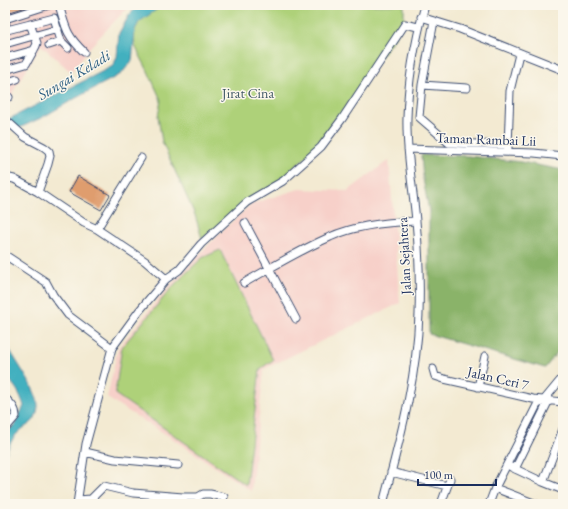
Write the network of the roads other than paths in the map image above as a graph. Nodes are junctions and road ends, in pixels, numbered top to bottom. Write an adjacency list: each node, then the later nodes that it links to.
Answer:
1 (49, 5): 5 (street)
2 (59, 5): 17 (street)
3 (425, 5): 4 (street, Jalan Sejahtera)
4 (422, 17): 6 (street); 8 (street, Jalan Sejahtera)
5 (5, 20): 10 (street)
6 (434, 21): 18 (street); 24 (street)
7 (30, 24): 9 (street); 10 (street); 11 (street)
8 (418, 27): 28 (street, Jalan Sejahtera); 39 (street)
9 (58, 29): 11 (street); 12 (street)
10 (7, 30): 13 (street)
11 (34, 36): 13 (street); 16 (street)
12 (61, 41): 14 (street); 15 (street)
13 (5, 43)
14 (49, 45)
15 (68, 48)
16 (34, 50): 19 (street); 20 (street)
17 (84, 52)
18 (519, 54): 21 (street); 27 (street)
19 (5, 58)
20 (5, 70)
21 (563, 70)
22 (18, 79): 23 (street)
23 (5, 83)
24 (422, 85): 25 (street); 27 (street)
25 (467, 88)
26 (6, 120): 33 (street)
27 (508, 145): 29 (street)
28 (408, 149): 29 (street, Taman Rambai Lii); 34 (street, Jalan Sejahtera)
29 (508, 153): 30 (street, Taman Rambai Lii)
30 (563, 156)
31 (140, 158): 36 (street)
32 (5, 177): 33 (street)
33 (38, 192): 36 (street)
34 (416, 221): 38 (street); 56 (street, Jalan Sejahtera)
35 (245, 222): 38 (street)
36 (97, 229): 39 (street)
37 (5, 255): 42 (street)
38 (270, 269): 40 (street); 41 (street)
39 (166, 279): 42 (street)
40 (244, 283)
41 (296, 319)
42 (112, 348): 52 (street)
43 (484, 356): 46 (street)
44 (433, 369): 46 (street, Jalan Ceri 7)
45 (563, 377): 48 (street)
46 (478, 387): 48 (street, Jalan Ceri 7)
47 (5, 398): 50 (street)
48 (547, 400): 49 (street, Jalan Ceri 7); 54 (street); 55 (street)
49 (563, 402)
50 (5, 429)
51 (563, 429): 57 (street)
52 (85, 452): 53 (street); 61 (street)
53 (178, 465)
54 (507, 465): 55 (street); 58 (street)
55 (515, 469): 57 (street)
56 (391, 472): 62 (street, Jalan Sejahtera); 63 (street)
57 (543, 482): 59 (street)
58 (495, 488): 64 (street); 65 (street)
59 (563, 490)
60 (224, 497): 61 (street)
61 (78, 502)
62 (383, 504)
63 (441, 504)
64 (489, 504)
65 (536, 504)

